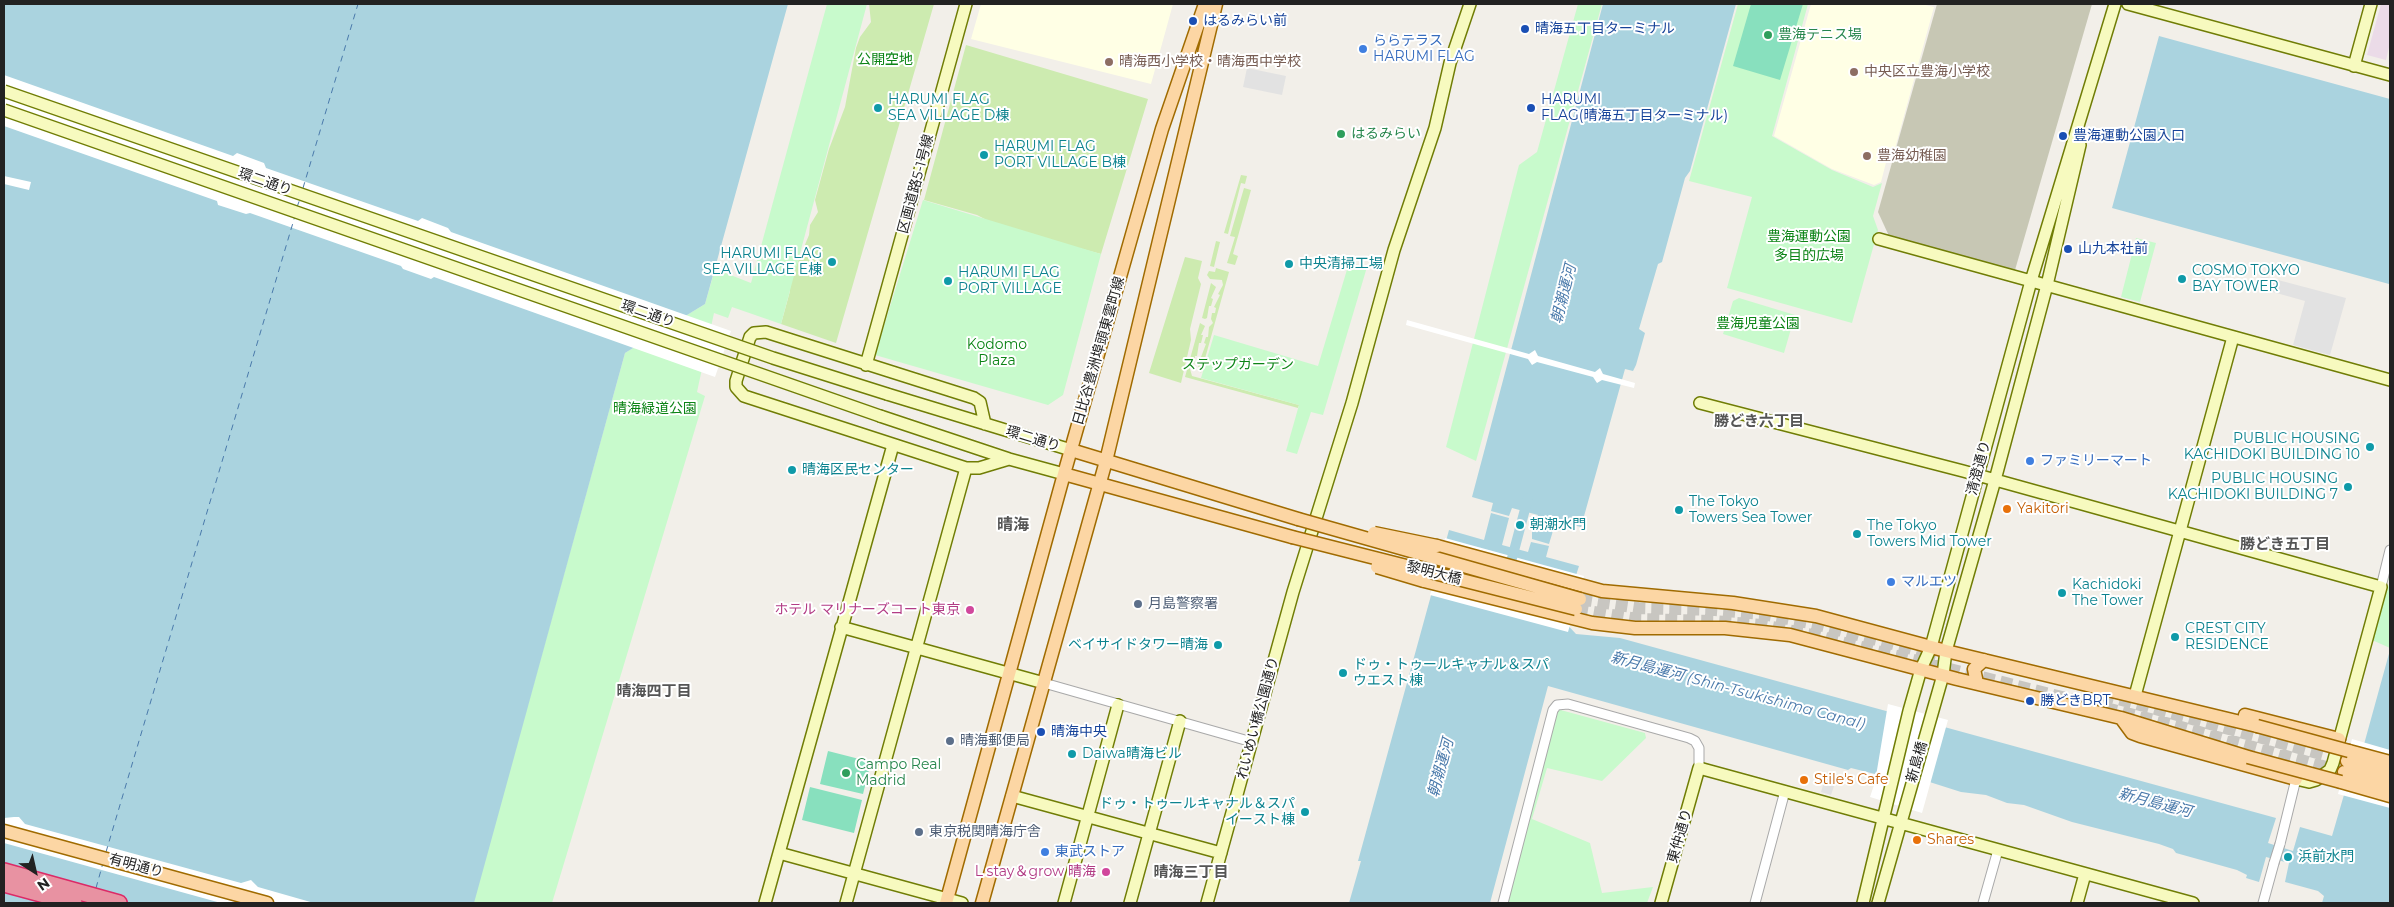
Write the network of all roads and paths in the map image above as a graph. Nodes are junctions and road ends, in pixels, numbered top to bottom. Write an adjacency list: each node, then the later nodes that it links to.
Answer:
1 (966, 4): 19 (street, 区画道路5-1号線)
2 (1204, 4): 14 (main road, 日比谷豊洲埠頭東雲町線)
3 (1216, 4): 13 (main road, 日比谷豊洲埠頭東雲町線)
4 (1470, 4): 57 (street, れいめい橋公園通り)
5 (2115, 4): 8 (street)
6 (2128, 4): 9 (street)
7 (2371, 4): 9 (street)
8 (2103, 46): 16 (street, 清澄通り); 17 (street, 清澄通り)
9 (2354, 66): 10 (street)
10 (2390, 76)
11 (4, 91): 22 (street, 環二通り, bridge)
12 (4, 110): 25 (street, 環二通り, bridge)
13 (1183, 134): 14 (main road); 26 (main road, 日比谷豊洲埠頭東雲町線)
14 (1148, 180): 24 (main road, 日比谷豊洲埠頭東雲町線)
15 (1879, 240): 16 (street)
16 (2031, 281): 17 (street); 29 (street, 清澄通り)
17 (2047, 285): 18 (street); 30 (street, 清澄通り)
18 (2233, 336): 20 (street); 33 (street)
19 (866, 365): 22 (street); 23 (street)
20 (2390, 380)
21 (1700, 403): 29 (street)
22 (985, 424): 24 (street, 環二通り)
23 (893, 445): 27 (street); 38 (street)
24 (1070, 450): 26 (main road, 環二通り); 28 (main road, 日比谷豊洲埠頭東雲町線)
25 (1008, 459): 27 (street); 28 (street, 環二通り)
26 (1106, 461): 31 (main road, 日比谷豊洲埠頭東雲町線); 32 (main road, 環二通り)
27 (966, 468): 41 (street)
28 (1064, 474): 31 (main road, 環二通り); 45 (main road, 日比谷豊洲埠頭東雲町線)
29 (1977, 475): 30 (street); 40 (street, 清澄通り)
30 (1995, 480): 33 (street); 42 (street, 清澄通り)
31 (1099, 485): 34 (main road, 環二通り); 48 (main road, 日比谷豊洲埠頭東雲町線)
32 (1298, 519): 34 (main road, 黎明大橋, bridge); 37 (main road, bridge)
33 (2179, 531): 36 (street); 50 (street)
34 (1292, 537): 39 (main road, bridge)
35 (2390, 550): 36 (street)
36 (2381, 587): 56 (street)
37 (1784, 610): 39 (main road); 40 (main road)
38 (841, 627): 41 (street); 72 (street)
39 (1778, 634): 44 (main road)
40 (1931, 647): 42 (main road); 44 (street, 清澄通り)
41 (916, 648): 45 (street); 75 (street)
42 (1946, 651): 43 (main road); 46 (street, 清澄通り)
43 (1984, 660): 47 (main road); 49 (main road)
44 (1921, 669): 46 (main road); 52 (street, 清澄通り)
45 (1009, 674): 48 (street); 78 (main road, 日比谷豊洲埠頭東雲町線)
46 (1943, 675): 49 (main road); 53 (street, 清澄通り)
47 (2066, 679): 50 (main road); 58 (main road, bridge)
48 (1044, 683): 51 (street); 64 (main road, 日比谷豊洲埠頭東雲町線)
49 (1977, 684): 54 (main road)
50 (2136, 692): 56 (main road)
51 (1118, 705): 55 (street); 66 (street)
52 (1909, 711): 67 (street, 新島橋)
53 (1930, 716): 68 (street, 新島橋)
54 (2121, 718): 61 (main road); 65 (main road, bridge)
55 (1180, 721): 57 (street); 70 (street)
56 (2339, 739): 61 (street)
57 (1252, 742): 73 (street, れいめい橋公園通り)
58 (2390, 762)
59 (1699, 768): 63 (street); 90 (street); 91 (street, 東仲通り)
60 (2390, 773): 62 (main road)
61 (2296, 779): 98 (street, bridge)
62 (2390, 785)
63 (1785, 791): 67 (street); 92 (street)
64 (1012, 796): 66 (street); 86 (main road, 日比谷豊洲埠頭東雲町線)
65 (2390, 796)
66 (1088, 816): 70 (street); 87 (street)
67 (1883, 818): 68 (street); 93 (street)
68 (1900, 822): 71 (street); 94 (street)
69 (4, 831): 82 (main road, 有明通り)
70 (1149, 833): 73 (street); 88 (street)
71 (1998, 850): 76 (street); 95 (street)
72 (779, 853): 75 (street); 83 (street)
73 (1221, 853): 89 (street, れいめい橋公園通り)
74 (4, 871): 81 (highway)
75 (854, 874): 78 (street); 84 (street)
76 (2085, 874): 79 (street); 96 (street)
77 (4, 884): 80 (highway)
78 (947, 901): 85 (street)
79 (2172, 901): 97 (street)
80 (74, 903)
81 (119, 903)
82 (267, 903)
83 (765, 903)
84 (846, 903)
85 (962, 903)
86 (982, 903)
87 (1064, 903)
88 (1130, 903)
89 (1207, 903)
90 (1502, 903)
91 (1662, 903)
92 (1755, 903)
93 (1863, 903)
94 (1878, 903)
95 (1983, 903)
96 (2077, 903)
97 (2193, 903)
98 (2263, 903)

